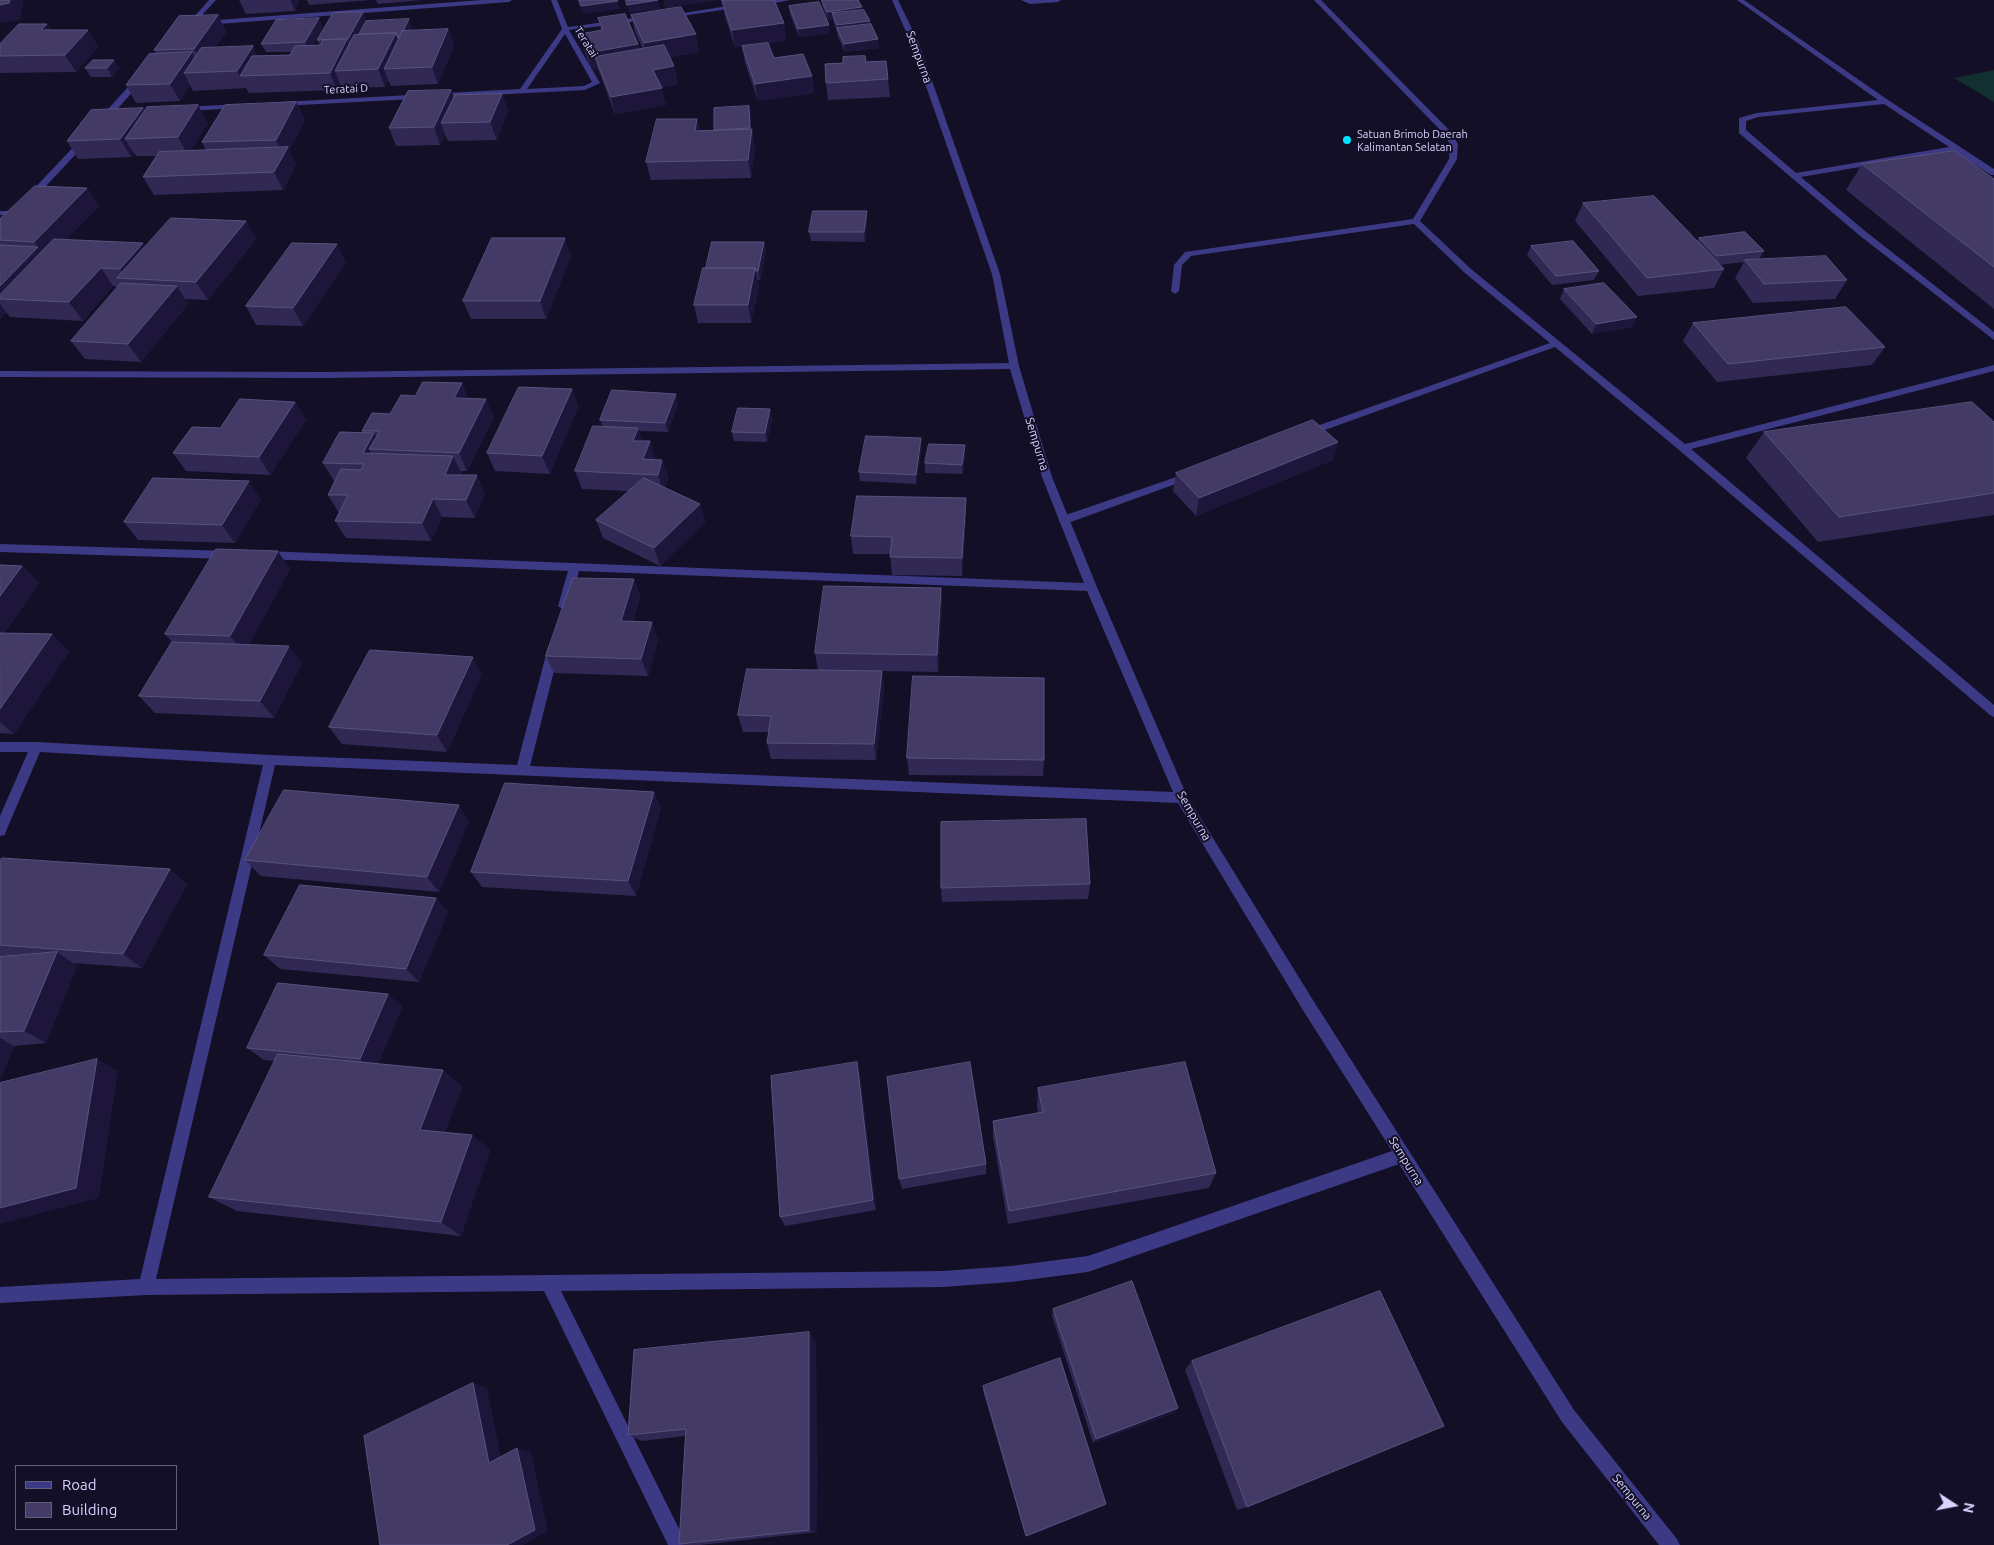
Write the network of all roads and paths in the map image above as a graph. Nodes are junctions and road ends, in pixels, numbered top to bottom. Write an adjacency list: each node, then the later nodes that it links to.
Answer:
1 (213, 0): 12 (street)
2 (509, 0): 12 (street)
3 (554, 0): 13 (street, Teratai)
4 (787, 0): 10 (street)
5 (895, 0): 36 (street, Sempurna)
6 (1024, 0): 7 (street)
7 (1058, 0)
8 (1317, 0): 32 (street)
9 (1740, 0): 18 (street)
10 (661, 17)
11 (652, 18): 13 (street)
12 (191, 24): 14 (street)
13 (564, 30): 16 (street, Teratai); 17 (street)
14 (184, 31)
15 (147, 72): 22 (street)
16 (585, 88): 17 (street, Teratai D)
17 (522, 91): 19 (street, Teratai D)
18 (1885, 102): 26 (street); 28 (street)
19 (276, 104)
20 (247, 106): 21 (street)
21 (178, 110)
22 (109, 113): 23 (street); 24 (street)
23 (119, 113)
24 (97, 127)
25 (91, 133): 30 (street)
26 (1956, 148): 27 (street); 28 (street)
27 (1994, 173)
28 (1794, 176): 34 (street)
29 (0, 213): 30 (street)
30 (14, 213): 31 (street)
31 (7, 220)
32 (1416, 222): 33 (street); 35 (street)
33 (1175, 291)
34 (1994, 337)
35 (1556, 344): 39 (street); 40 (street)
36 (1014, 366): 38 (street); 42 (street, Sempurna)
37 (1994, 368): 40 (street)
38 (0, 374)
39 (1296, 437)
40 (1683, 448): 48 (street)
41 (1203, 470): 42 (street)
42 (1064, 520): 45 (street, Sempurna)
43 (0, 548): 44 (street)
44 (574, 568): 45 (street); 46 (street)
45 (1091, 587): 53 (street, Sempurna)
46 (562, 616)
47 (557, 635): 52 (street)
48 (1994, 712)
49 (0, 747): 50 (street)
50 (36, 747): 51 (street); 54 (street)
51 (270, 760): 52 (street); 57 (street)
52 (522, 771): 53 (street)
53 (1182, 798): 55 (street, Sempurna)
54 (0, 830)
55 (1402, 1154): 56 (street); 60 (street, Sempurna)
56 (549, 1284): 57 (street); 59 (street)
57 (146, 1287): 58 (street)
58 (0, 1295)
59 (678, 1545)
60 (1671, 1545)

